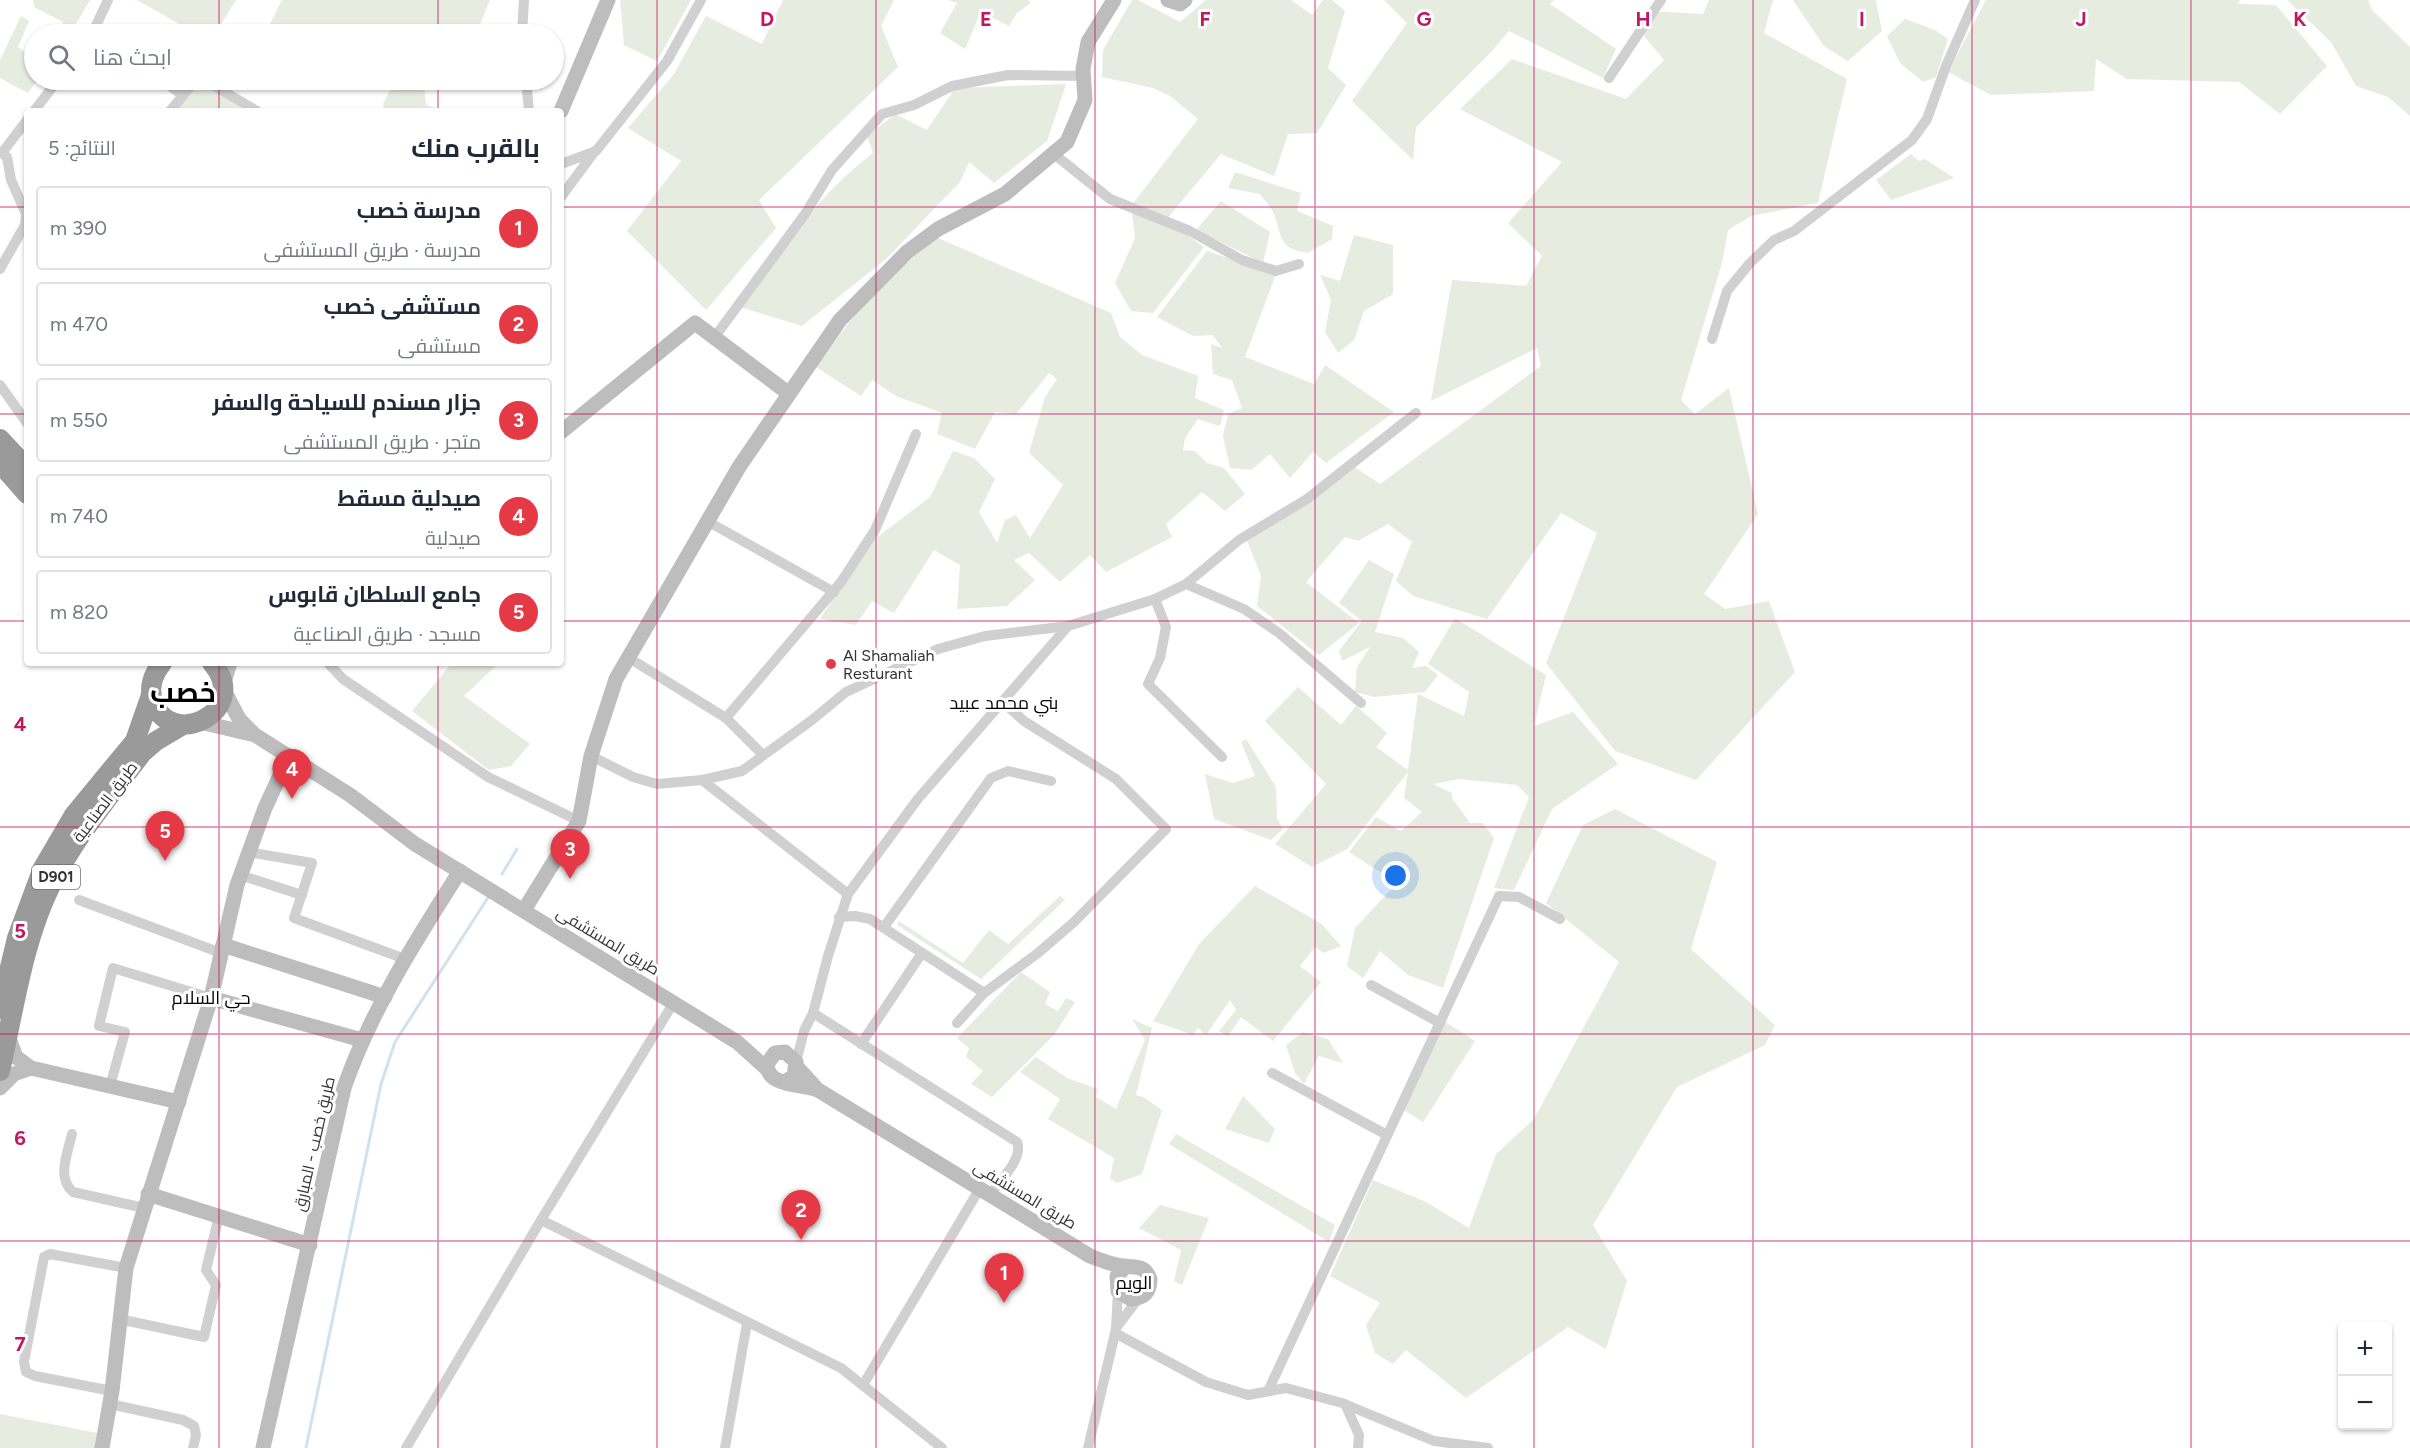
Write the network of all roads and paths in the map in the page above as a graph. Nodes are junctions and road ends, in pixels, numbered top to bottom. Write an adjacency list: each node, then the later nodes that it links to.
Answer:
1 (108, 0): 10 (street)
2 (524, 0): 11 (street)
3 (608, 0): 24 (street)
4 (701, 0): 26 (street)
5 (1114, 0): 12 (street)
6 (1168, 0): 7 (street)
7 (1185, 0)
8 (1661, 0): 13 (street)
9 (1976, 0): 36 (street)
10 (97, 24)
11 (523, 24)
12 (1084, 76): 28 (street); 35 (street)
13 (1609, 78)
14 (50, 90): 20 (street)
15 (177, 90): 19 (street)
16 (187, 90): 19 (street)
17 (221, 90): 22 (street)
18 (527, 90): 23 (street)
19 (183, 94): 21 (street)
20 (36, 108)
21 (172, 108)
22 (252, 108)
23 (529, 108)
24 (562, 108)
25 (24, 124): 27 (street)
26 (596, 151): 29 (street); 30 (street)
27 (1, 153): 31 (street)
28 (1054, 153): 33 (street); 38 (street)
29 (564, 163)
30 (564, 193)
31 (24, 205)
32 (24, 227): 34 (street)
33 (1299, 264)
34 (0, 269)
35 (714, 338): 38 (street); 41 (street)
36 (1712, 339)
37 (0, 385): 40 (street)
38 (788, 393): 47 (street)
39 (1416, 413): 48 (street)
40 (24, 419)
41 (564, 430)
42 (916, 435): 49 (street)
43 (0, 439): 45 (highway)
44 (0, 463): 46 (highway)
45 (24, 465)
46 (24, 491)
47 (707, 521): 49 (street); 52 (street)
48 (1186, 584): 50 (street); 59 (street)
49 (834, 592): 60 (street)
50 (1155, 598): 51 (street); 66 (street)
51 (1068, 626): 58 (street); 63 (street)
52 (629, 658): 60 (street); 65 (street)
53 (213, 666): 57 (highway)
54 (229, 666): 57 (street)
55 (331, 666): 69 (street)
56 (154, 675): 61 (highway); 88 (highway, طريق الصناعية / D901)
57 (223, 687): 61 (highway, طريق الصناعية); 62 (street)
58 (1004, 703): 73 (street); 84 (street)
59 (1361, 703)
60 (726, 718): 63 (street)
61 (192, 723): 62 (street); 93 (highway, طريق الصناعية / D901)
62 (255, 735): 64 (street, طريق المستشفى)
63 (763, 755): 67 (street)
64 (289, 756): 70 (street); 71 (street, طريق المستشفى)
65 (591, 756): 67 (street); 69 (street)
66 (1222, 757)
67 (702, 780): 73 (street)
68 (1051, 781): 79 (street)
69 (579, 821): 76 (street)
70 (248, 852): 72 (street); 74 (street)
71 (460, 871): 76 (street, طريق المستشفى); 82 (street, طريق خصب - المبارق)
72 (240, 875): 74 (street); 80 (street)
73 (849, 894): 77 (street)
74 (302, 895): 82 (street)
75 (79, 900): 80 (street)
76 (524, 910): 87 (street, طريق المستشفى)
77 (840, 917): 79 (street); 89 (street)
78 (1560, 919): 91 (street)
79 (884, 927): 81 (street)
80 (222, 949): 85 (street); 86 (street)
81 (922, 952): 84 (street); 96 (street)
82 (405, 959): 85 (street, طريق خصب - المبارق)
83 (1371, 985): 91 (street)
84 (984, 993): 90 (street)
85 (385, 997): 94 (street, طريق خصب - المبارق)
86 (211, 998): 94 (street); 104 (street); 107 (street)
87 (674, 1002): 95 (street, طريق المستشفى); 113 (street)
88 (0, 1009)
89 (813, 1013): 92 (street); 96 (street)
90 (957, 1023)
91 (1440, 1023): 109 (street)
92 (804, 1031): 97 (street); 98 (street)
93 (8, 1036): 99 (street); 101 (highway, طريق الصناعية / D901)
94 (362, 1040): 114 (street, طريق خصب - المبارق)
95 (737, 1042): 97 (street, طريق المستشفى); 100 (street, طريق المستشفى)
96 (861, 1044): 110 (street)
97 (778, 1053): 98 (street); 100 (street)
98 (796, 1064): 103 (street); 106 (street, طريق المستشفى)
99 (31, 1068): 104 (street); 105 (street)
100 (766, 1069): 103 (street)
101 (0, 1071)
102 (1272, 1073): 109 (street)
103 (786, 1081): 106 (street, طريق المستشفى)
104 (110, 1086): 107 (street)
105 (0, 1088)
106 (818, 1090): 110 (street, طريق المستشفى)
107 (179, 1102): 111 (street)
108 (72, 1134): 111 (street)
109 (1387, 1135): 124 (street)
110 (985, 1191): 115 (street, طريق المستشفى); 123 (street)
111 (146, 1201): 112 (street); 117 (street)
112 (219, 1216): 114 (street); 120 (street)
113 (541, 1220): 121 (street); 130 (street)
114 (310, 1245): 129 (street, طريق خصب - المبارق)
115 (1090, 1256): 116 (street, طريق المستشفى); 118 (street, طريق المستشفى)
116 (1125, 1267): 118 (street); 119 (street)
117 (126, 1268): 120 (street); 125 (street)
118 (1117, 1288): 119 (street); 122 (street)
119 (1138, 1299): 122 (street)
120 (119, 1319): 125 (street)
121 (747, 1323): 123 (street); 131 (street)
122 (1116, 1331): 124 (street); 133 (street)
123 (863, 1385): 132 (street)
124 (1268, 1391): 126 (street)
125 (111, 1398): 127 (street); 128 (street)
126 (1345, 1404): 134 (street); 135 (street)
127 (102, 1448)
128 (193, 1448)
129 (263, 1448)
130 (406, 1448)
131 (726, 1448)
132 (942, 1448)
133 (1088, 1448)
134 (1358, 1448)
135 (1488, 1448)

